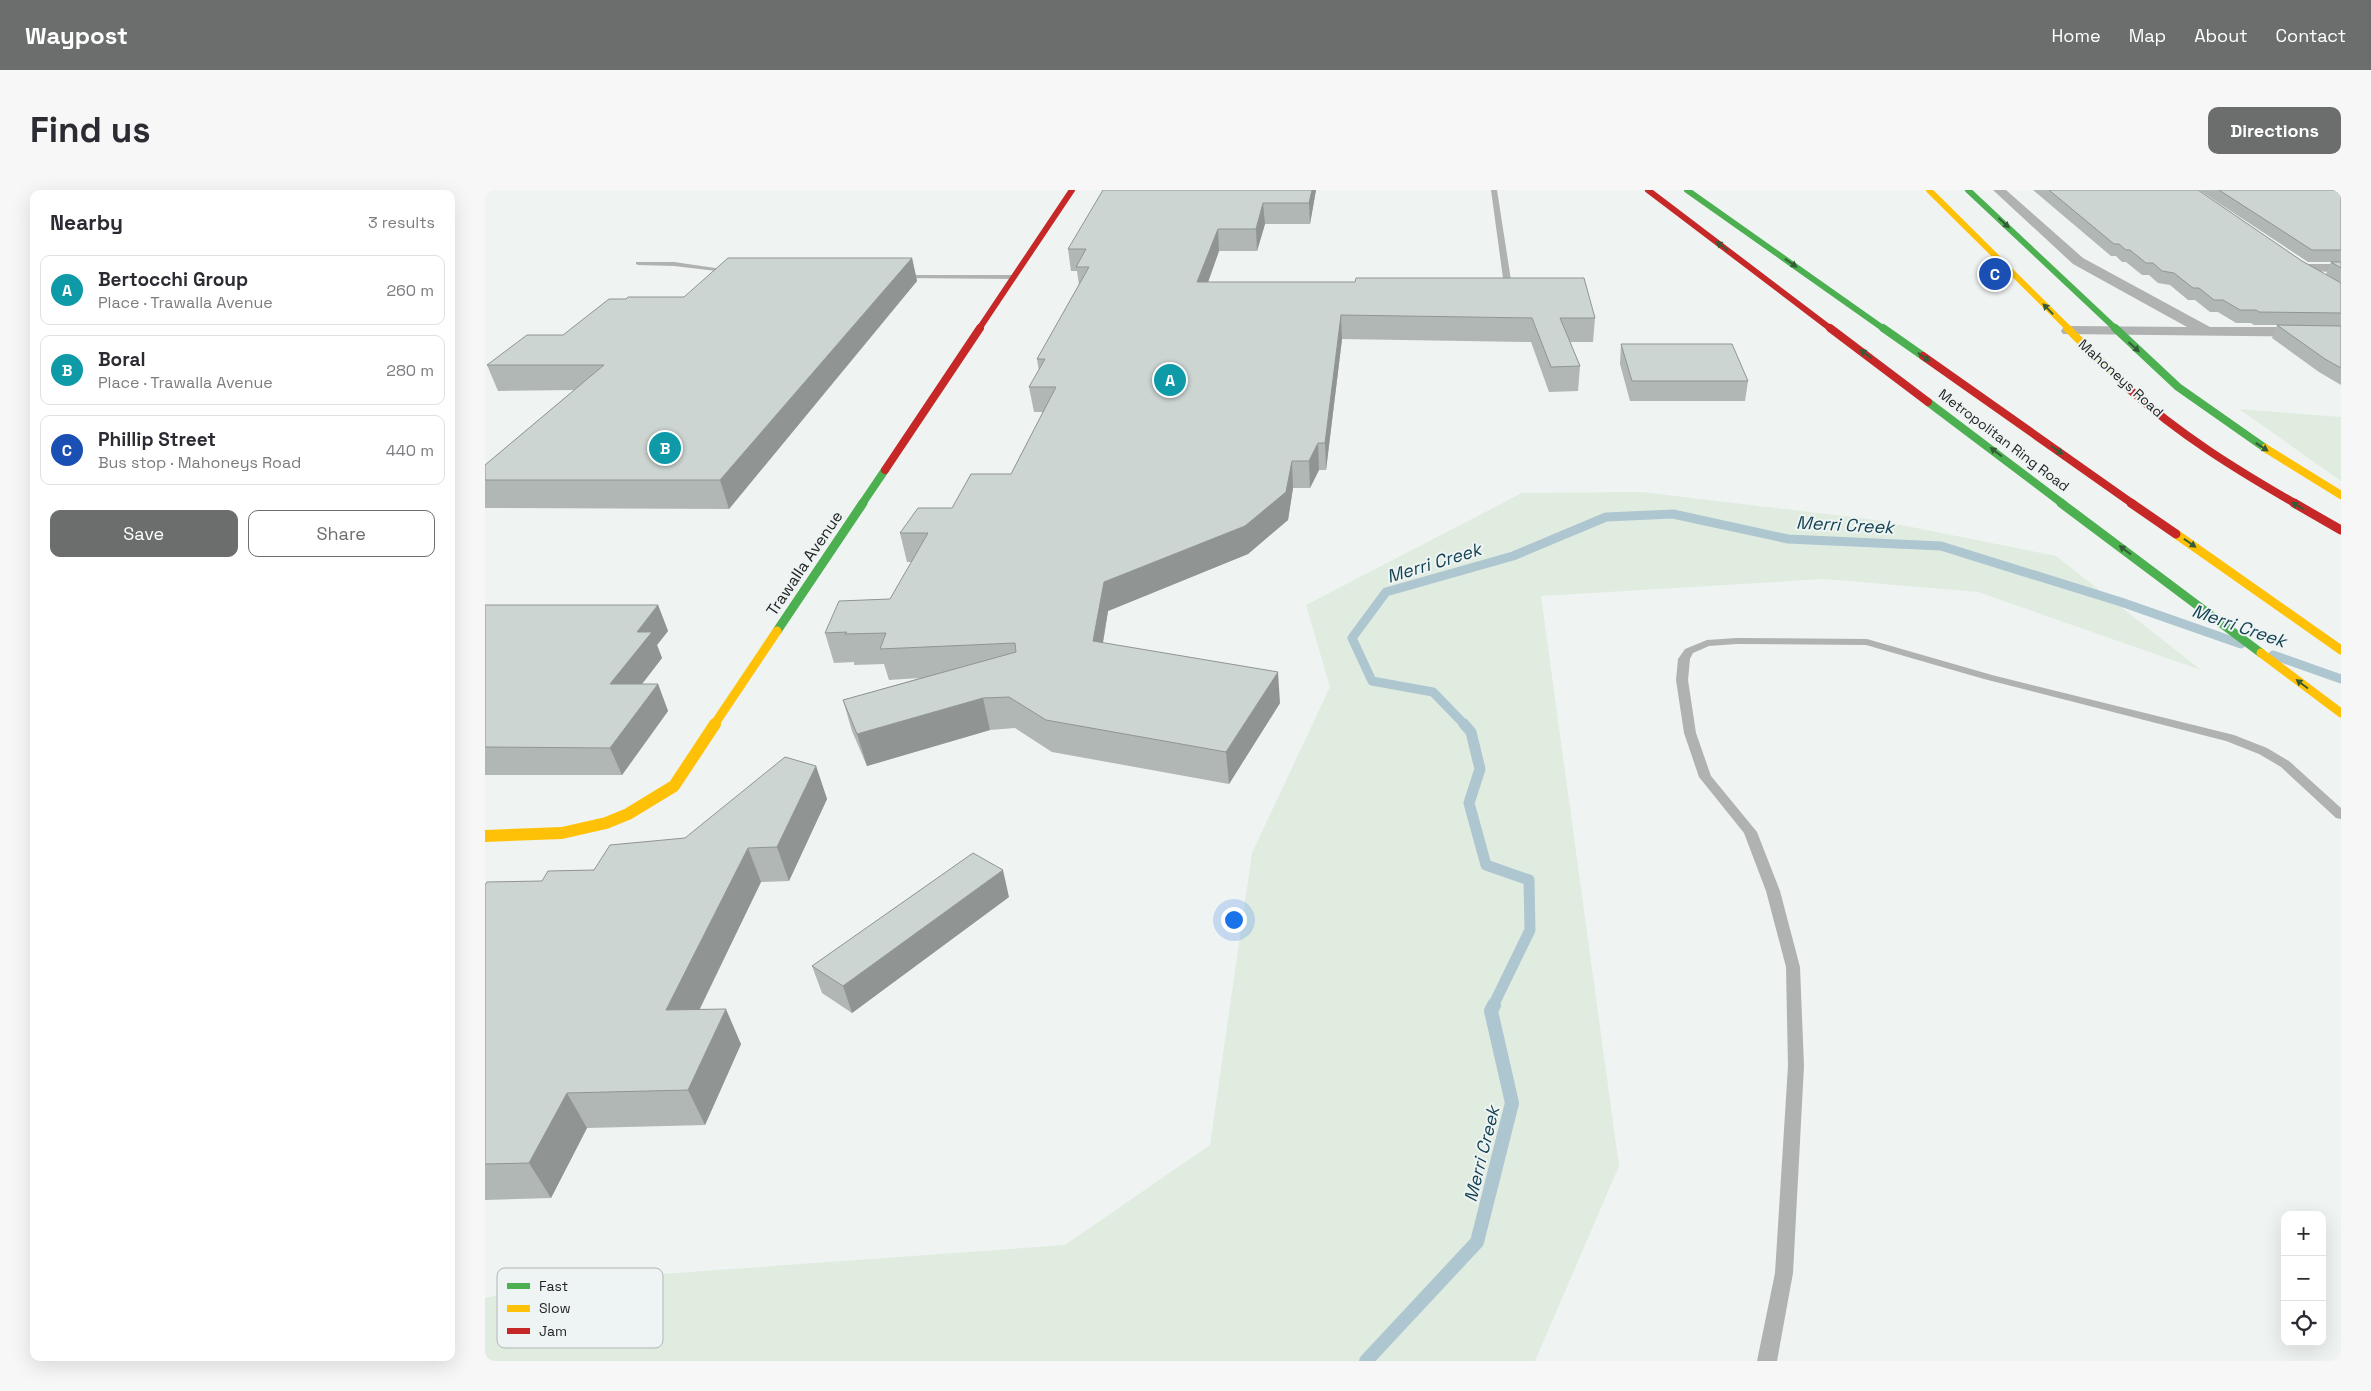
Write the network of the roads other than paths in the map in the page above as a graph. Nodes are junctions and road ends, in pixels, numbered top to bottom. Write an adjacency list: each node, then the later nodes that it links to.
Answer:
1 (1072, 190): 15 (main road, Trawalla Avenue)
2 (1494, 190): 18 (lane)
3 (1640, 190): 10 (main road)
4 (1648, 190): 10 (main road, Metropolitan Ring Road)
5 (1687, 190): 11 (main road, Metropolitan Ring Road)
6 (1695, 190): 11 (main road)
7 (1929, 190): 19 (main road, Mahoneys Road, one-way to 7)
8 (1968, 190): 20 (main road, Mahoneys Road, one-way to 20)
9 (1999, 190): 21 (street)
10 (1691, 222): 26 (main road, Metropolitan Ring Road, one-way to 10)
11 (1751, 235): 25 (main road, Metropolitan Ring Road, one-way to 25)
12 (638, 263): 14 (lane)
13 (2341, 268): 17 (street)
14 (745, 272)
15 (1015, 277): 16 (lane); 28 (main road, Trawalla Avenue)
16 (896, 278)
17 (2326, 283)
18 (1509, 294)
19 (2069, 331): 20 (street); 24 (main road, Mahoneys Road, one-way to 19)
20 (2117, 331): 21 (street); 23 (main road, Mahoneys Road, one-way to 23)
21 (2208, 332): 22 (street)
22 (2341, 332)
23 (2341, 495)
24 (2341, 530)
25 (2341, 650)
26 (2341, 713)
27 (2341, 815): 29 (lane)
28 (485, 836)
29 (1767, 1361)

